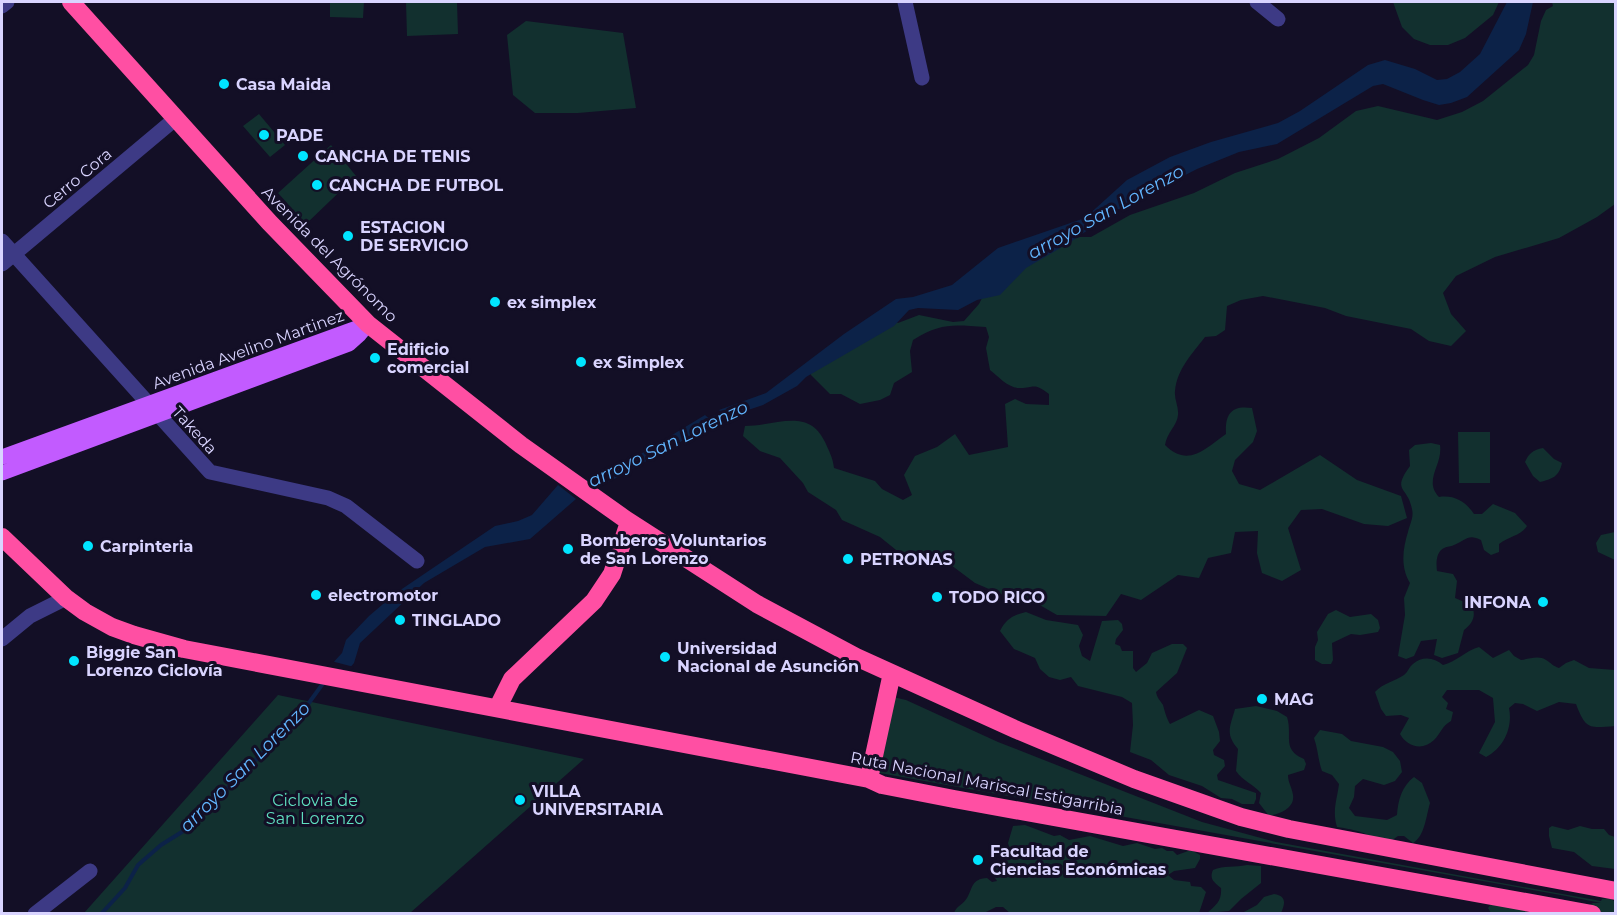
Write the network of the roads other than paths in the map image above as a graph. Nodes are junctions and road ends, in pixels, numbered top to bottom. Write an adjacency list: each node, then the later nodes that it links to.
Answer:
1 (7, 2): 5 (street)
2 (71, 2): 8 (highway, Avenida del Agrónomo)
3 (904, 2): 7 (street)
4 (1257, 2): 6 (street)
5 (2, 6)
6 (1278, 19)
7 (922, 78)
8 (175, 119): 10 (street, Cerro Cora); 11 (highway, Avenida del Agrónomo)
9 (2, 241): 10 (street, Takeda)
10 (7, 259): 12 (street, Takeda)
11 (368, 324): 12 (main road, Avenida Avelino Martinez); 15 (highway, Avenida del Agrónomo)
12 (152, 410): 13 (main road, Avenida Avelino Martinez); 14 (main road, Avenida Avelino Martinez); 17 (street, Takeda)
13 (2, 457)
14 (2, 473)
15 (627, 520): 20 (highway, Ruta Nacional Mariscal Estigarribia); 21 (highway)
16 (2, 537): 18 (highway, Ruta Nacional Mariscal Estigarribia)
17 (417, 561)
18 (66, 598): 19 (street); 21 (highway, Ruta Nacional Mariscal Estigarribia)
19 (2, 639)
20 (892, 673): 22 (highway); 24 (highway, Ruta Nacional Mariscal Estigarribia)
21 (498, 707): 22 (highway, Ruta Nacional Mariscal Estigarribia)
22 (869, 779): 26 (highway, Ruta Nacional Mariscal Estigarribia)
23 (90, 871): 25 (street)
24 (1616, 891)
25 (35, 914)
26 (1592, 914)

